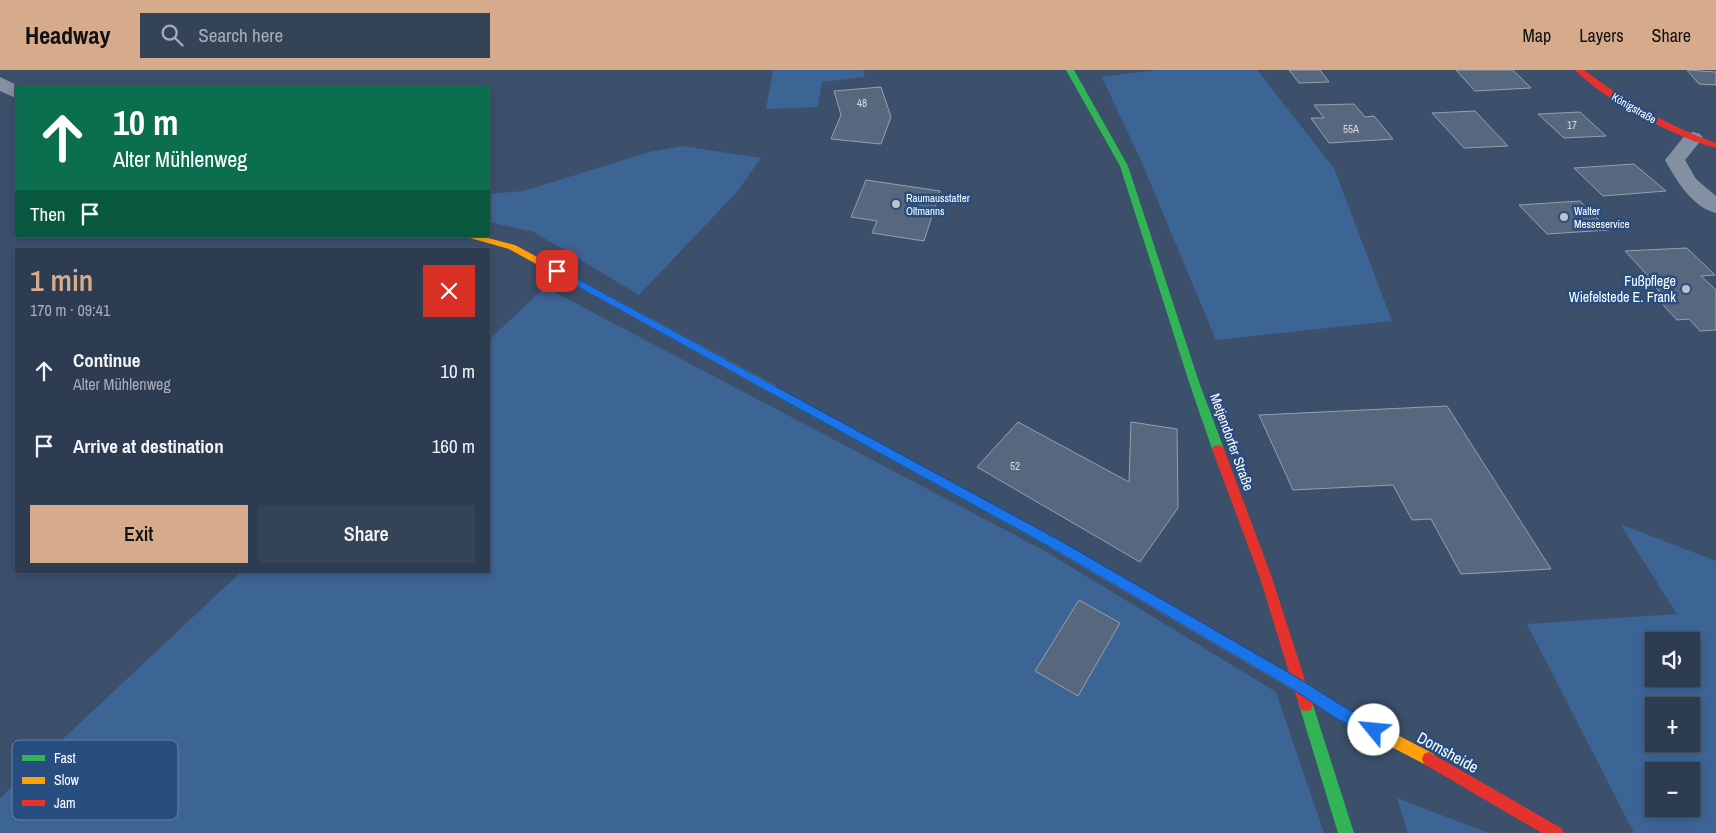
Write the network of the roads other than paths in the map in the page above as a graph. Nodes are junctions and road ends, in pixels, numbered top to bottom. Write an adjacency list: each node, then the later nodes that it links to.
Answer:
1 (1070, 70): 9 (street, Metjendorfer Straße)
2 (1579, 70): 5 (street, Königstraße)
3 (0, 83): 4 (street)
4 (15, 91)
5 (1693, 138): 6 (street, Königstraße); 7 (street)
6 (1716, 146)
7 (1716, 207)
8 (471, 237): 9 (street, Domsheide)
9 (1298, 686): 10 (street, Metjendorfer Straße); 11 (street, Domsheide)
10 (1346, 833)
11 (1556, 833)

